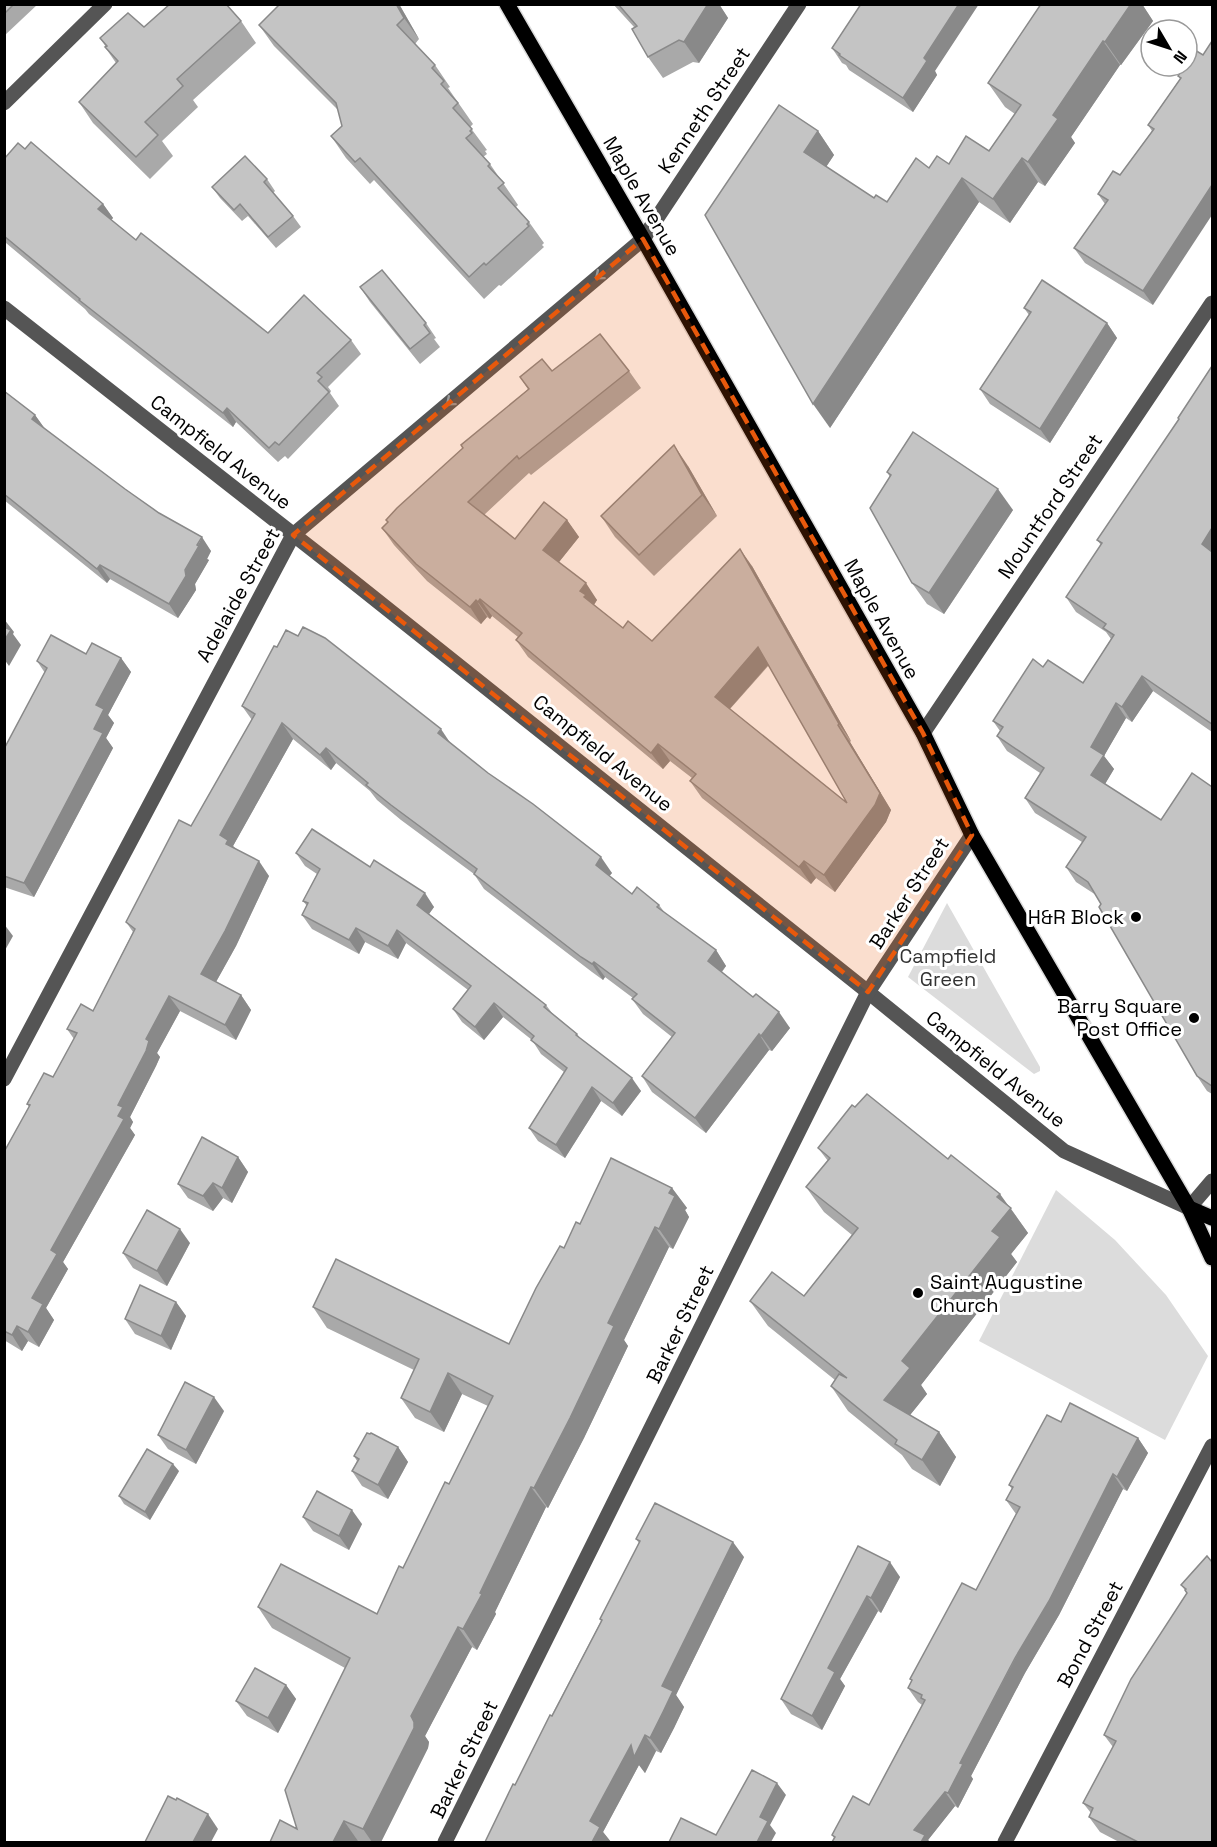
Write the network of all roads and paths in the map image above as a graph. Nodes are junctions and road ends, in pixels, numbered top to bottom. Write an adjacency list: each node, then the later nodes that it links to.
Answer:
1 (105, 4): 4 (street)
2 (507, 4): 5 (main road, Maple Avenue)
3 (799, 4): 5 (street, Kenneth Street)
4 (4, 104)
5 (643, 238): 8 (street, Adelaide Street, one-way to 8); 9 (main road, Maple Avenue)
6 (1212, 303): 9 (street, Mountford Street)
7 (4, 308): 8 (street, Campfield Avenue)
8 (292, 535): 11 (street, Campfield Avenue); 12 (street, Adelaide Street)
9 (923, 733): 10 (main road, Maple Avenue)
10 (972, 835): 11 (street, Barker Street); 14 (main road, Maple Avenue)
11 (868, 992): 14 (street, Campfield Avenue); 18 (street, Barker Street)
12 (4, 1079)
13 (1212, 1181): 14 (street)
14 (1189, 1208): 15 (main road); 16 (main road, Maple Avenue)
15 (1212, 1218)
16 (1212, 1258)
17 (1212, 1446): 19 (street, Bond Street)
18 (445, 1842)
19 (1005, 1842)

